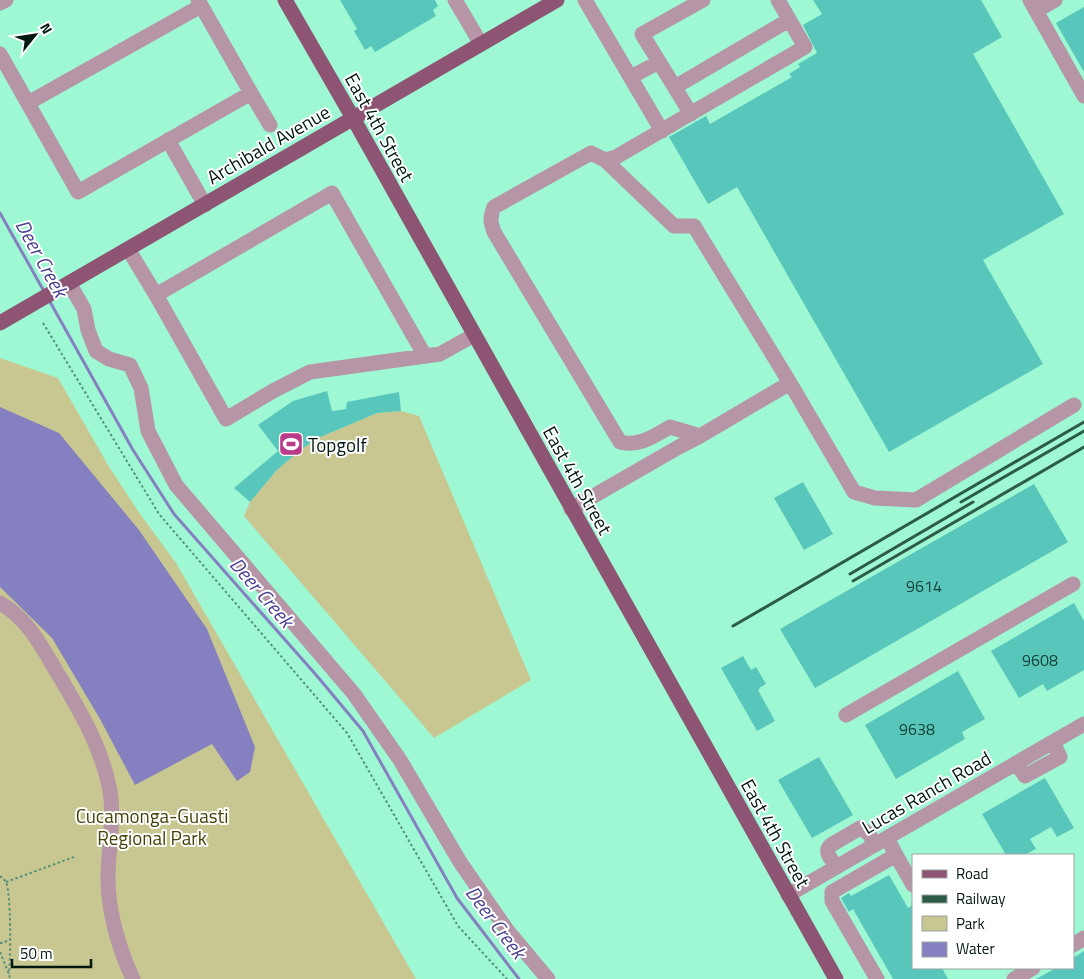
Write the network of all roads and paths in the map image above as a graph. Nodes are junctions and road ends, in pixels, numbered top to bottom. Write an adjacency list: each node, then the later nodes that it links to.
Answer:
1 (6, 0): 10 (street)
2 (285, 0): 22 (main road, East 4th Street)
3 (456, 0): 13 (street)
4 (557, 0): 13 (main road, Archibald Avenue)
5 (585, 0): 16 (street)
6 (702, 0): 15 (street)
7 (778, 0): 12 (street)
8 (1055, 0): 11 (street)
9 (200, 3): 18 (street); 20 (street)
10 (0, 4)
11 (1033, 6): 19 (street)
12 (789, 20): 17 (street); 21 (street)
13 (481, 44): 22 (main road, Archibald Avenue)
14 (0, 54): 20 (street)
15 (659, 62): 16 (street); 17 (street)
16 (631, 76): 24 (street)
17 (675, 87): 21 (street)
18 (250, 93): 23 (street); 25 (street)
19 (1084, 96)
20 (28, 104): 25 (street)
21 (691, 114): 24 (street)
22 (353, 118): 27 (main road, Archibald Avenue); 33 (main road, East 4th Street)
23 (270, 125)
24 (662, 130): 26 (street)
25 (168, 140): 27 (street)
26 (605, 160): 35 (street); 37 (street)
27 (205, 205): 28 (main road, Archibald Avenue)
28 (128, 249): 29 (main road, Archibald Avenue); 30 (street)
29 (62, 287): 31 (main road, Archibald Avenue); 59 (street)
30 (156, 295): 34 (street); 34 (street)
31 (0, 323)
32 (43, 323): 58 (path)
33 (474, 336): 34 (street); 38 (main road, East 4th Street)
34 (425, 356)
35 (790, 384): 36 (street); 37 (street)
36 (1074, 405)
37 (700, 436): 38 (street)
38 (571, 509): 50 (main road, East 4th Street)
39 (1073, 584): 41 (street)
40 (0, 603): 57 (street)
41 (846, 715)
42 (1084, 724): 43 (street, Lucas Ranch Road)
43 (881, 842): 44 (street); 46 (street, Lucas Ranch Road); 46 (street)
44 (896, 854): 49 (street); 61 (street)
45 (74, 856): 48 (path)
46 (837, 867): 50 (street, Lucas Ranch Road)
47 (0, 876): 48 (path)
48 (6, 882): 51 (path)
49 (912, 882)
50 (788, 895): 60 (main road, East 4th Street)
51 (10, 938): 52 (path); 55 (path)
52 (0, 943)
53 (0, 952): 55 (path)
54 (1031, 969): 62 (street)
55 (9, 974): 56 (path)
56 (10, 979)
57 (133, 979)
58 (506, 979)
59 (548, 979)
60 (836, 979)
61 (877, 979)
62 (1014, 979)

